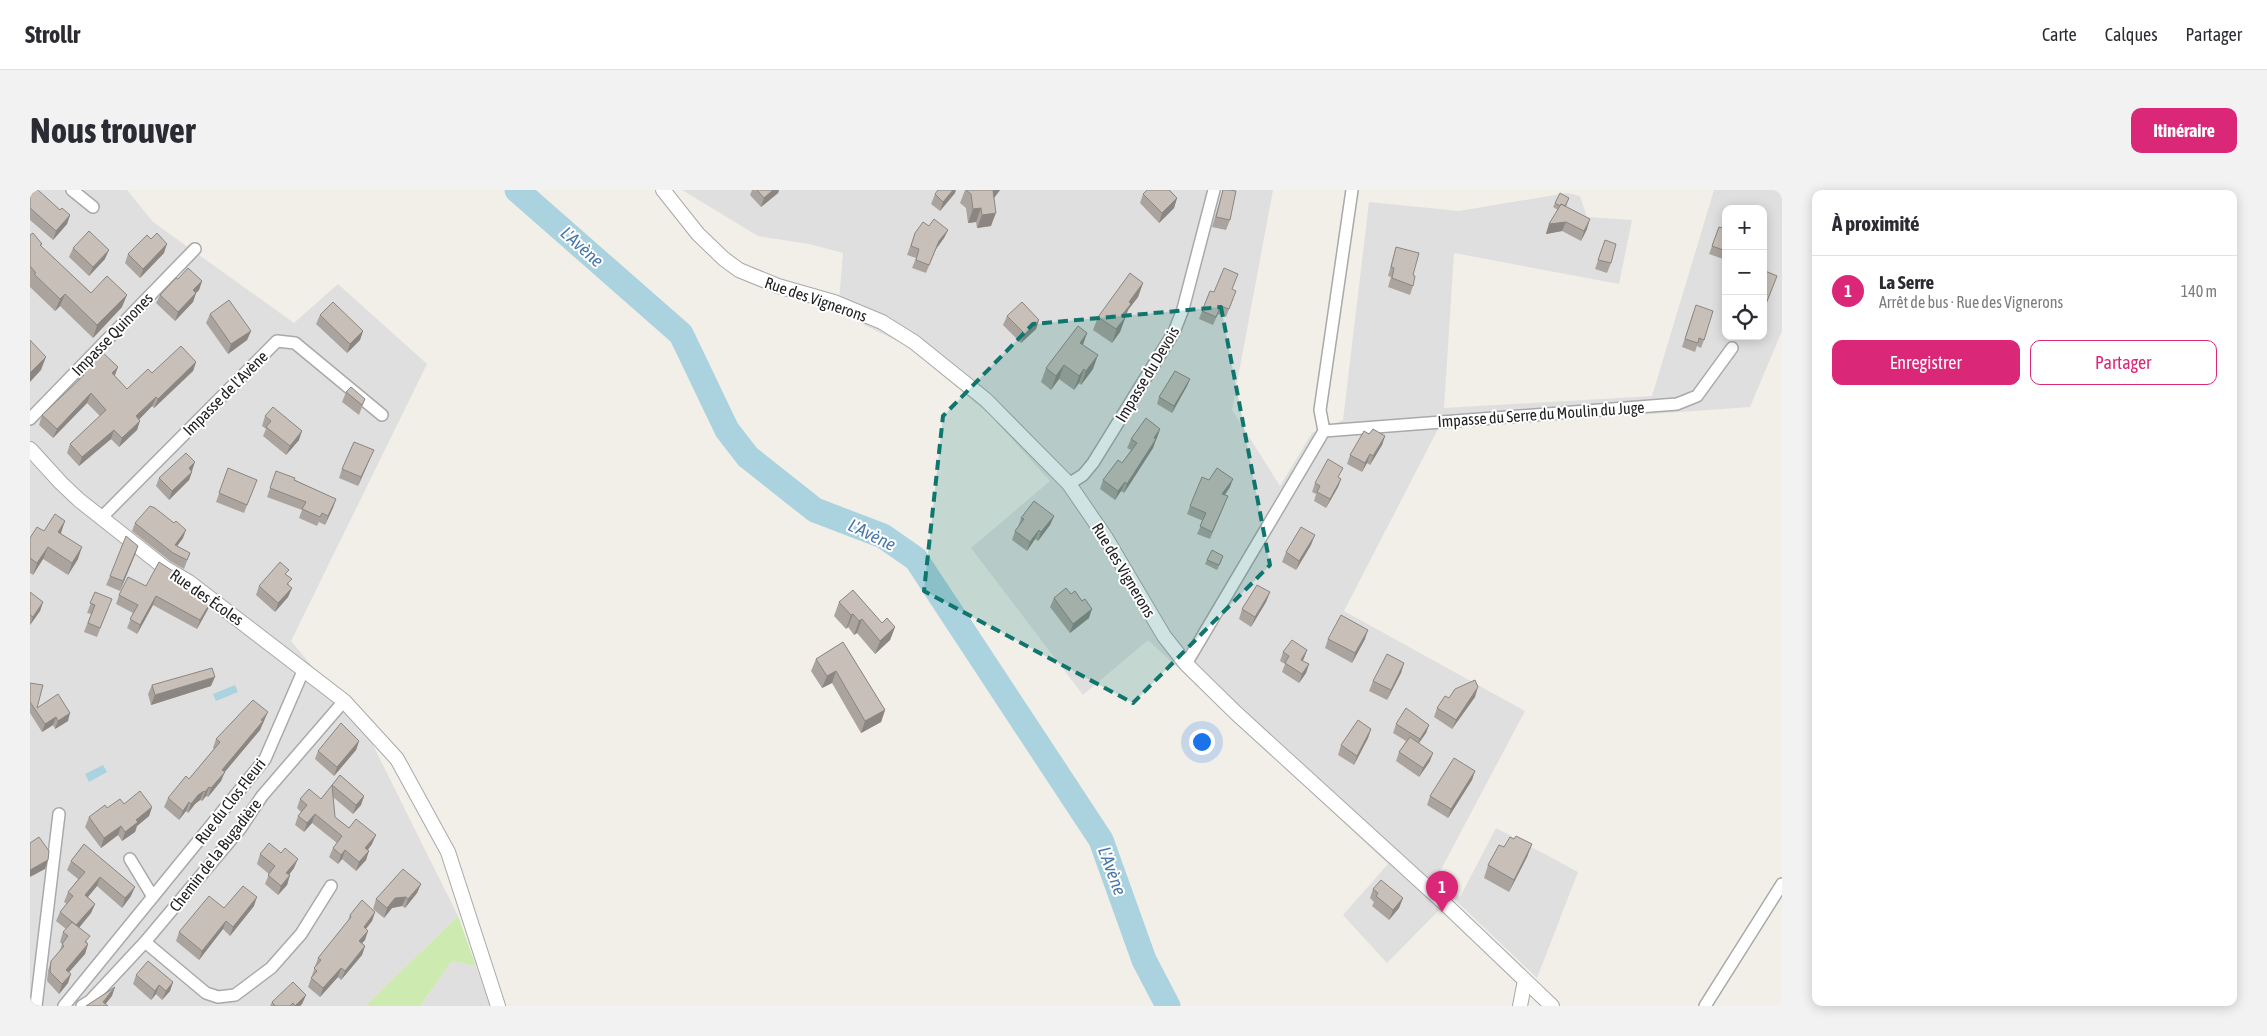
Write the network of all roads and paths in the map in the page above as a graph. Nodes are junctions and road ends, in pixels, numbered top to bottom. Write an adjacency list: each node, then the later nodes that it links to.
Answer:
1 (72, 190): 5 (street)
2 (663, 190): 12 (street, Rue des Vignerons)
3 (1214, 190): 12 (street, Impasse du Devois)
4 (1352, 190): 10 (street)
5 (93, 207)
6 (195, 249): 9 (street, Impasse Quinones)
7 (1732, 348): 10 (street, Impasse du Serre du Moulin du Juge)
8 (382, 415): 13 (street, Impasse de l'Avène)
9 (30, 419)
10 (1324, 430): 14 (street)
11 (30, 449): 13 (street, Rue des Écoles)
12 (1069, 484): 14 (street, Rue des Vignerons)
13 (102, 517): 15 (street, Rue des Écoles)
14 (1186, 664): 23 (street, Rue des Vignerons)
15 (304, 670): 16 (street, Rue des Écoles); 21 (street, Rue du Clos Fleuri)
16 (344, 701): 22 (street, Chemin de la Bugadière); 27 (street, Rue des Écoles)
17 (59, 814): 24 (street)
18 (130, 859): 21 (street)
19 (1782, 884): 30 (street)
20 (332, 886): 22 (street)
21 (153, 897): 25 (street, Rue du Clos Fleuri)
22 (146, 942): 26 (street, Chemin de la Bugadière)
23 (1525, 980): 28 (street); 29 (street, Rue des Vignerons)
24 (36, 1006)
25 (64, 1006)
26 (82, 1006)
27 (498, 1006)
28 (1520, 1006)
29 (1552, 1006)
30 (1705, 1006)

